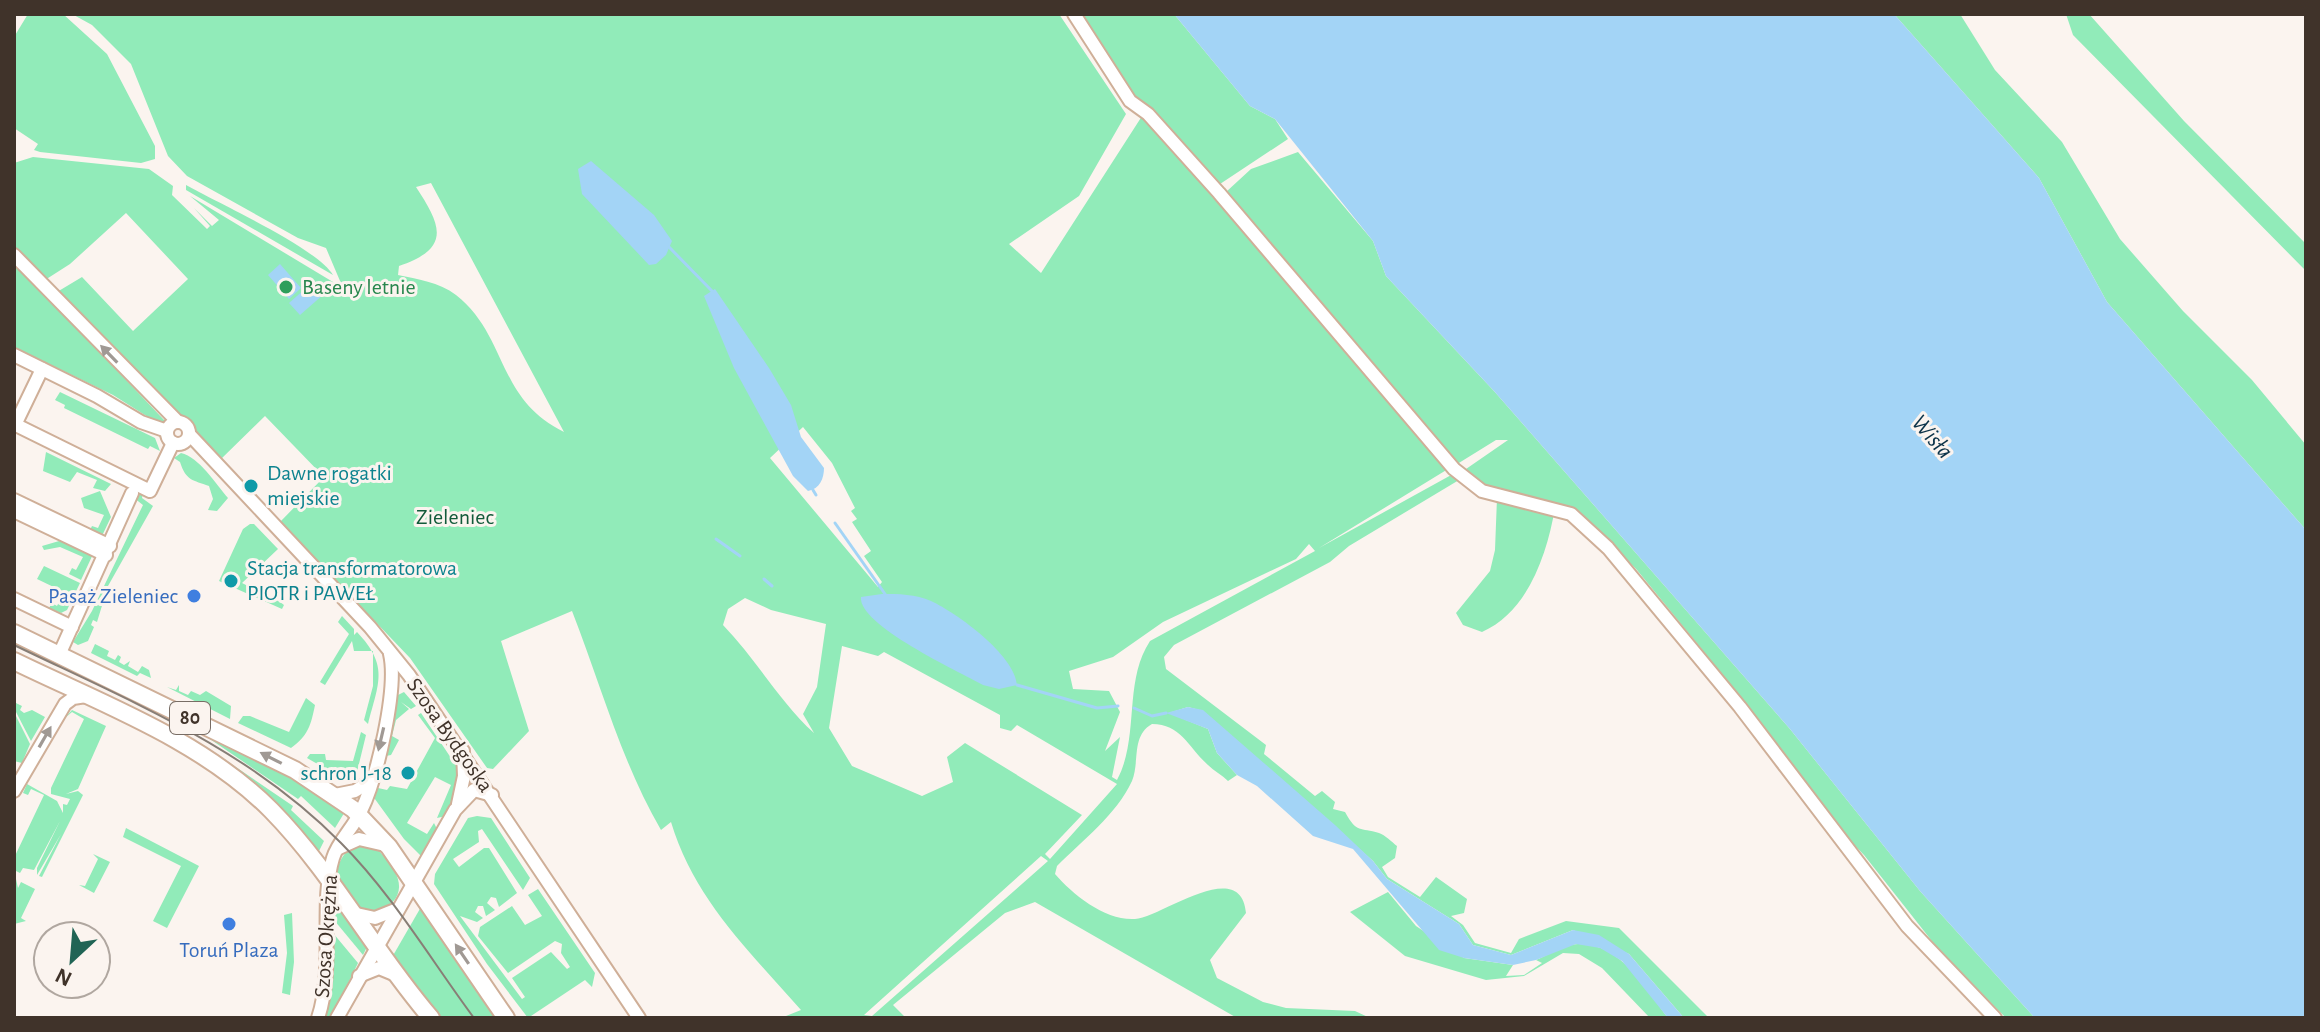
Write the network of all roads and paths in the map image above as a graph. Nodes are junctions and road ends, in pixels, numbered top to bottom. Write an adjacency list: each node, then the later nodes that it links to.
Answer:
1 (1074, 14): 42 (street)
2 (14, 255): 6 (street, Szosa Bydgoska, one-way to 2)
3 (14, 355): 4 (street)
4 (42, 369): 5 (street); 6 (street)
5 (15, 425): 6 (street)
6 (178, 435): 14 (street, Szosa Bydgoska)
7 (132, 493): 10 (street)
8 (14, 500): 10 (street)
9 (14, 511): 10 (street)
10 (108, 550): 12 (street)
11 (14, 599): 12 (street)
12 (72, 627): 15 (street)
13 (14, 633): 15 (main road, 80)
14 (387, 647): 17 (street, Szosa Bydgoska); 19 (street, Szosa Okrężna)
15 (59, 655): 24 (main road, 80, one-way to 15)
16 (14, 661): 18 (main road, 80)
17 (422, 692): 19 (street); 20 (street, Szosa Bydgoska)
18 (86, 696): 21 (street, one-way to 18); 31 (main road, 80)
19 (391, 698): 22 (street, Szosa Okrężna, one-way to 22)
20 (463, 751): 25 (street, Szosa Bydgoska); 26 (street)
21 (20, 768): 23 (street)
22 (371, 781): 24 (street); 27 (street, Szosa Okrężna)
23 (14, 791)
24 (335, 795): 27 (main road, 80)
25 (492, 795): 26 (street); 41 (street, Szosa Bydgoska)
26 (455, 810): 30 (street, Szosa Okrężna)
27 (360, 814): 28 (main road, 80); 29 (street, Szosa Okrężna)
28 (389, 847): 29 (street, Szosa Okrężna); 30 (main road, 80)
29 (334, 854): 31 (street, Szosa Okrężna)
30 (413, 881): 32 (street, Szosa Okrężna); 40 (main road, 80, one-way to 30)
31 (330, 885): 33 (main road, 80); 37 (street, Szosa Okrężna)
32 (399, 907): 33 (street, Szosa Okrężna); 34 (street, Szosa Okrężna)
33 (349, 912): 34 (main road, 80)
34 (375, 947): 35 (main road, 80); 36 (street, Szosa Okrężna)
35 (396, 975): 36 (street); 39 (main road, 80)
36 (357, 978): 38 (street, Szosa Okrężna)
37 (318, 1018)
38 (337, 1018)
39 (431, 1018)
40 (506, 1018)
41 (639, 1018)
42 (1995, 1018)

